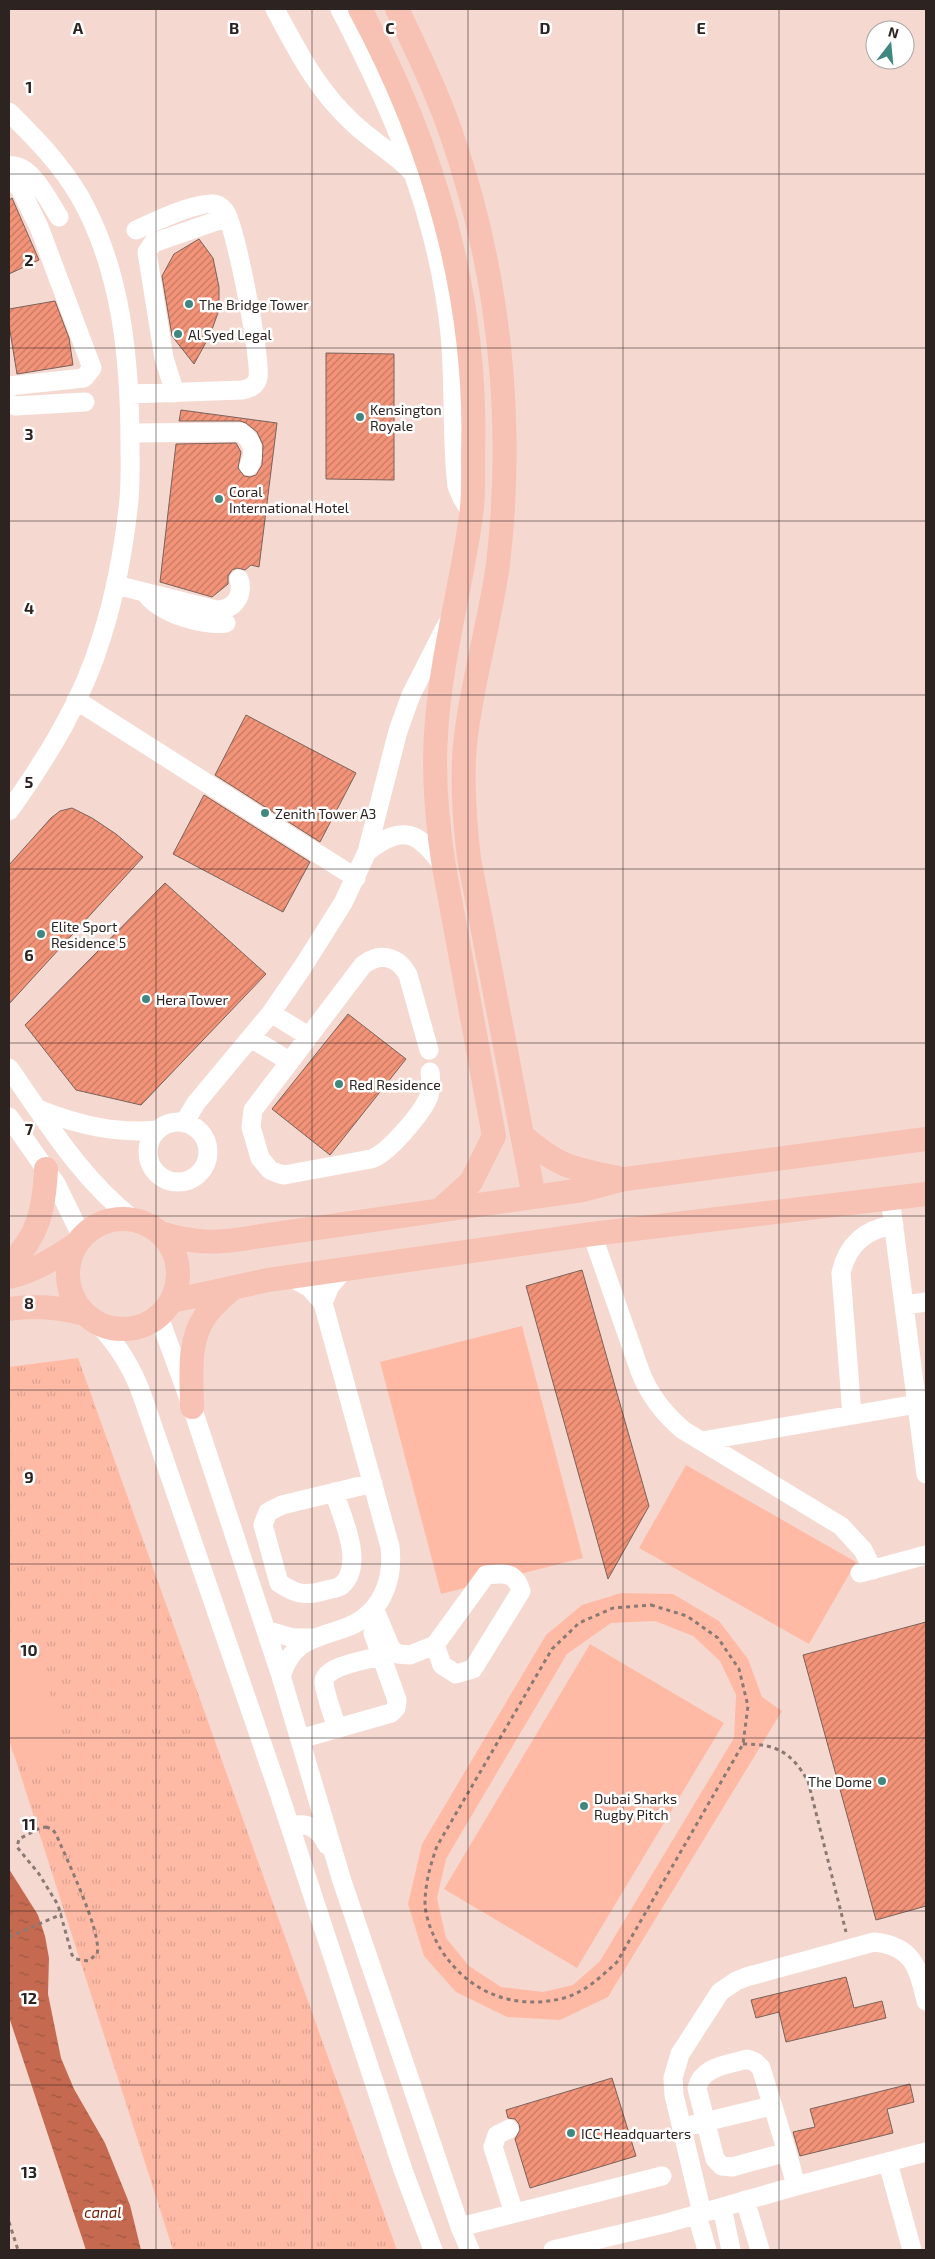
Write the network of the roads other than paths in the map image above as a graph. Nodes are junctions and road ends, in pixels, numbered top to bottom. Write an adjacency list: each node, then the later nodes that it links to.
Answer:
1 (275, 9): 8 (street)
2 (340, 9): 5 (street)
3 (360, 9): 5 (main road)
4 (396, 9): 45 (main road)
5 (368, 43): 8 (main road)
6 (9, 112): 10 (street)
7 (9, 166): 11 (street)
8 (424, 173): 27 (main road)
9 (9, 179): 13 (street)
10 (83, 204): 11 (street); 17 (street)
11 (59, 216): 13 (street)
12 (228, 217): 14 (street); 16 (street); 16 (street)
13 (39, 226): 15 (street)
14 (136, 230)
15 (9, 386)
16 (174, 393): 17 (street)
17 (130, 394): 22 (street)
18 (9, 402): 19 (street)
19 (85, 402)
20 (250, 424): 21 (street)
21 (164, 432): 22 (street); 23 (street)
22 (130, 433): 25 (street)
23 (249, 466)
24 (239, 579): 26 (street)
25 (116, 585): 26 (street); 29 (street)
26 (145, 592): 28 (street)
27 (454, 612): 31 (street); 32 (main road)
28 (226, 623)
29 (76, 700): 30 (street); 33 (street)
30 (9, 811)
31 (367, 852): 32 (street); 33 (street)
32 (444, 867): 52 (main road)
33 (356, 878): 34 (street)
34 (271, 1013): 35 (street); 36 (street)
35 (308, 1036): 37 (street); 38 (street)
36 (251, 1038): 38 (street); 43 (street)
37 (429, 1050)
38 (289, 1061): 40 (street)
39 (9, 1068): 41 (street)
40 (430, 1072)
41 (37, 1109): 44 (street); 53 (street)
42 (9, 1116): 47 (street)
43 (184, 1123): 44 (street); 44 (street)
44 (158, 1130)
45 (523, 1136): 48 (main road); 50 (main road)
46 (926, 1139): 48 (main road)
47 (46, 1169): 57 (street); 58 (main road)
48 (625, 1179): 50 (main road)
49 (926, 1194): 51 (main road)
50 (534, 1197): 52 (main road)
51 (890, 1198): 54 (street); 56 (main road)
52 (440, 1210): 55 (main road)
53 (134, 1220): 55 (main road); 57 (main road)
54 (894, 1225): 65 (street); 71 (street)
55 (160, 1233): 67 (main road)
56 (592, 1234): 59 (main road); 72 (street)
57 (79, 1240): 60 (main road); 68 (main road)
58 (9, 1265)
59 (344, 1270): 61 (main road); 64 (street)
60 (9, 1277)
61 (292, 1278): 62 (main road); 64 (street)
62 (234, 1287): 67 (main road); 70 (main road)
63 (926, 1302): 65 (street)
64 (323, 1303): 75 (street)
65 (904, 1305): 69 (street)
66 (9, 1309): 68 (main road)
67 (165, 1309): 68 (main road); 70 (street)
68 (91, 1319): 86 (street)
69 (917, 1404): 71 (street); 73 (street)
70 (192, 1406): 79 (street)
71 (852, 1415): 72 (street)
72 (702, 1441): 77 (street)
73 (925, 1454): 74 (street)
74 (926, 1474)
75 (373, 1483): 76 (street); 78 (street)
76 (334, 1492): 76 (street)
77 (926, 1555)
78 (371, 1611): 80 (street); 81 (street); 82 (street)
79 (266, 1630): 80 (street); 83 (street)
80 (312, 1638): 83 (street)
81 (435, 1646): 81 (street)
82 (380, 1656): 84 (street); 84 (street)
83 (281, 1676): 85 (street)
84 (337, 1729): 85 (street)
85 (300, 1739): 87 (street)
86 (290, 1826): 87 (street); 103 (street)
87 (342, 1881): 102 (street)
88 (926, 2001): 91 (street)
89 (772, 2106): 90 (street); 90 (street); 93 (street)
90 (705, 2122): 91 (street); 93 (street)
91 (681, 2128): 101 (street)
92 (509, 2129): 100 (street)
93 (787, 2152): 97 (street)
94 (926, 2152): 95 (street)
95 (888, 2163): 97 (street); 109 (street)
96 (662, 2176): 100 (street)
97 (796, 2186): 98 (street)
98 (745, 2200): 99 (street); 108 (street)
99 (722, 2207): 101 (street); 107 (street)
100 (514, 2213): 102 (street)
101 (699, 2214): 105 (street); 106 (street)
102 (460, 2227): 104 (street)
103 (433, 2250)
104 (470, 2250)
105 (552, 2250)
106 (707, 2250)
107 (731, 2250)
108 (760, 2250)
109 (912, 2250)

